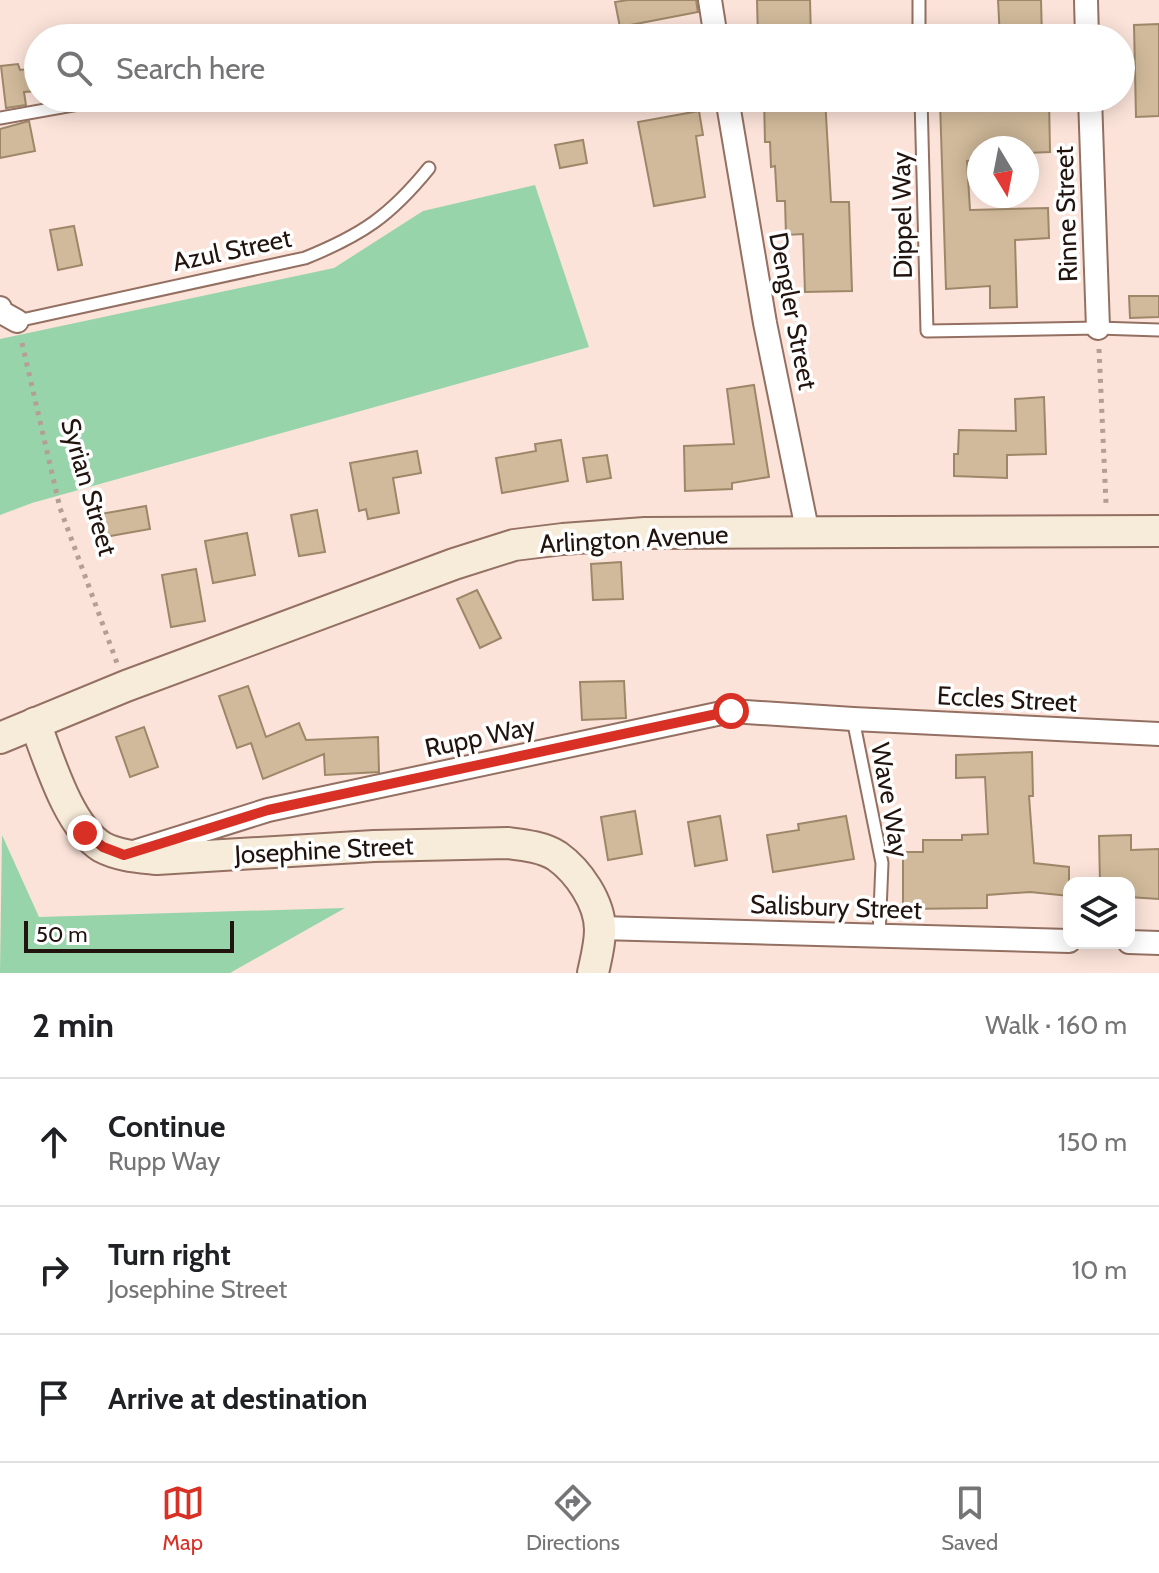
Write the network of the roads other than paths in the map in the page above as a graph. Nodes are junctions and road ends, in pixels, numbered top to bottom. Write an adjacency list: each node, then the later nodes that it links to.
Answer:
1 (710, 0): 4 (street)
2 (919, 0): 5 (lane)
3 (1086, 0): 6 (street)
4 (714, 24)
5 (919, 24)
6 (1087, 24)
7 (34, 112): 11 (lane)
8 (729, 112): 17 (street, Dengler Street)
9 (921, 112): 14 (lane, Dippel Way)
10 (1090, 112): 14 (street, Rinne Street)
11 (0, 118)
12 (429, 168): 13 (lane, Azul Street)
13 (9, 314)
14 (1098, 328): 15 (lane)
15 (1159, 330)
16 (1159, 531): 17 (street, Arlington Avenue)
17 (808, 534): 19 (street, Arlington Avenue)
18 (853, 719): 20 (street, Eccles Street); 22 (street, Rupp Way); 24 (lane, Wave Way)
19 (35, 723): 21 (street, Arlington Avenue); 22 (street, Josephine Street)
20 (1159, 734)
21 (0, 738)
22 (124, 855): 23 (street, Josephine Street)
23 (600, 928): 24 (street, Salisbury Street); 28 (street, Josephine Street)
24 (879, 937): 25 (street, Salisbury Street)
25 (1063, 941)
26 (1135, 942): 27 (street)
27 (1159, 943)
28 (593, 973)

